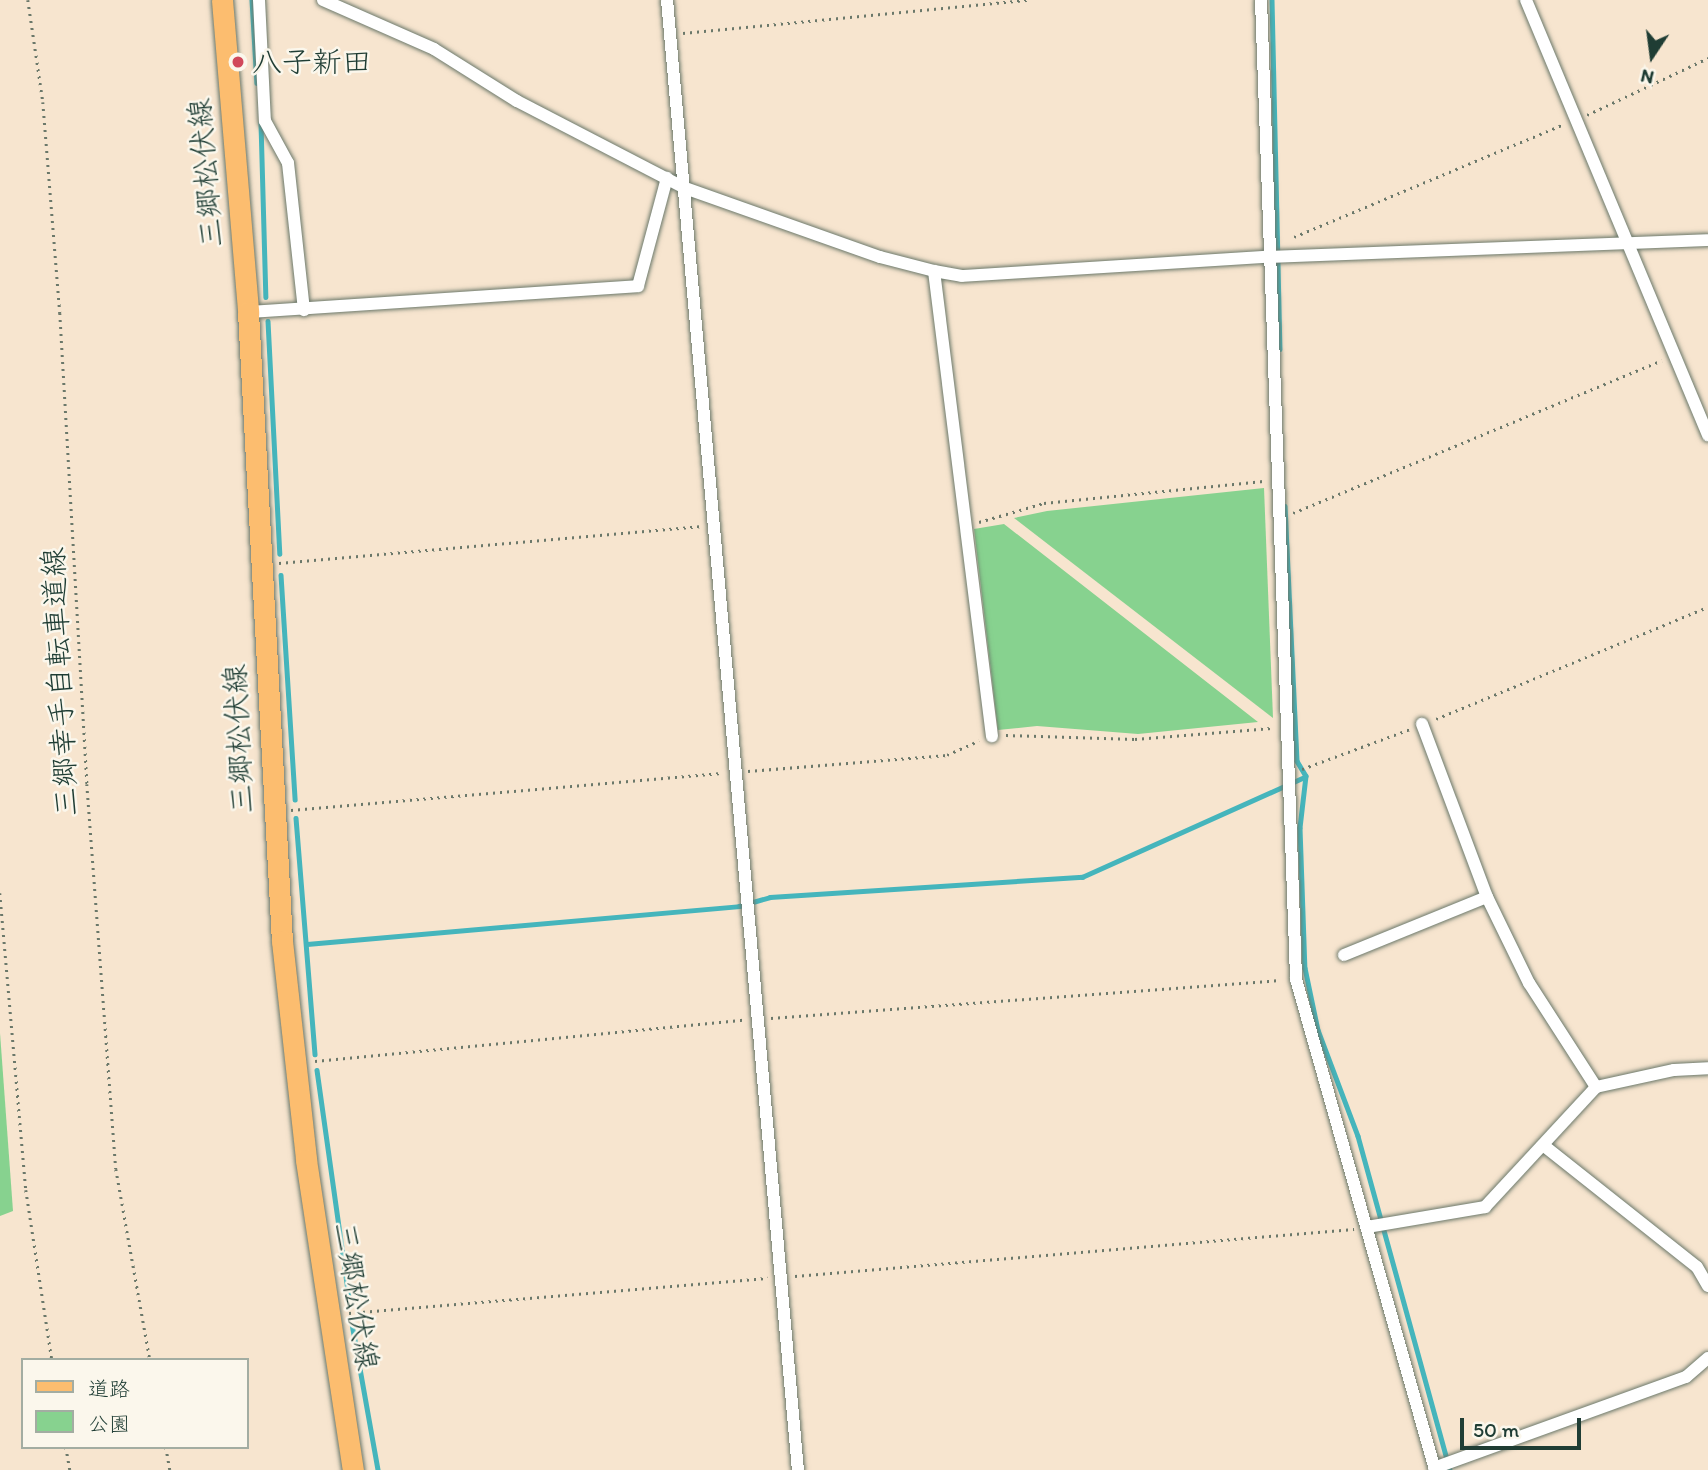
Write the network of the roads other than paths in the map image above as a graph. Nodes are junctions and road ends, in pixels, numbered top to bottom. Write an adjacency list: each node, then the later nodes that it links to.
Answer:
1 (222, 0): 14 (main road, 三郷松伏線)
2 (259, 0): 13 (street)
3 (323, 0): 7 (street)
4 (667, 0): 8 (street)
5 (1261, 0): 11 (street)
6 (1525, 0): 10 (street)
7 (667, 178): 8 (street); 13 (street)
8 (685, 188): 12 (street); 28 (street)
9 (1708, 240): 10 (street)
10 (1629, 244): 11 (street); 15 (street)
11 (1268, 257): 12 (street); 23 (street)
12 (934, 271): 17 (street)
13 (303, 310): 14 (street)
14 (248, 312): 27 (main road, 三郷松伏線)
15 (1708, 435)
16 (1422, 724): 18 (street)
17 (992, 736)
18 (1487, 897): 19 (street); 21 (street)
19 (1344, 955)
20 (1708, 1068): 21 (street)
21 (1596, 1087): 22 (street)
22 (1543, 1145): 23 (street); 24 (street)
23 (1367, 1227): 26 (street)
24 (1708, 1286)
25 (1708, 1358): 26 (street)
26 (1434, 1469)
27 (353, 1470)
28 (798, 1470)

